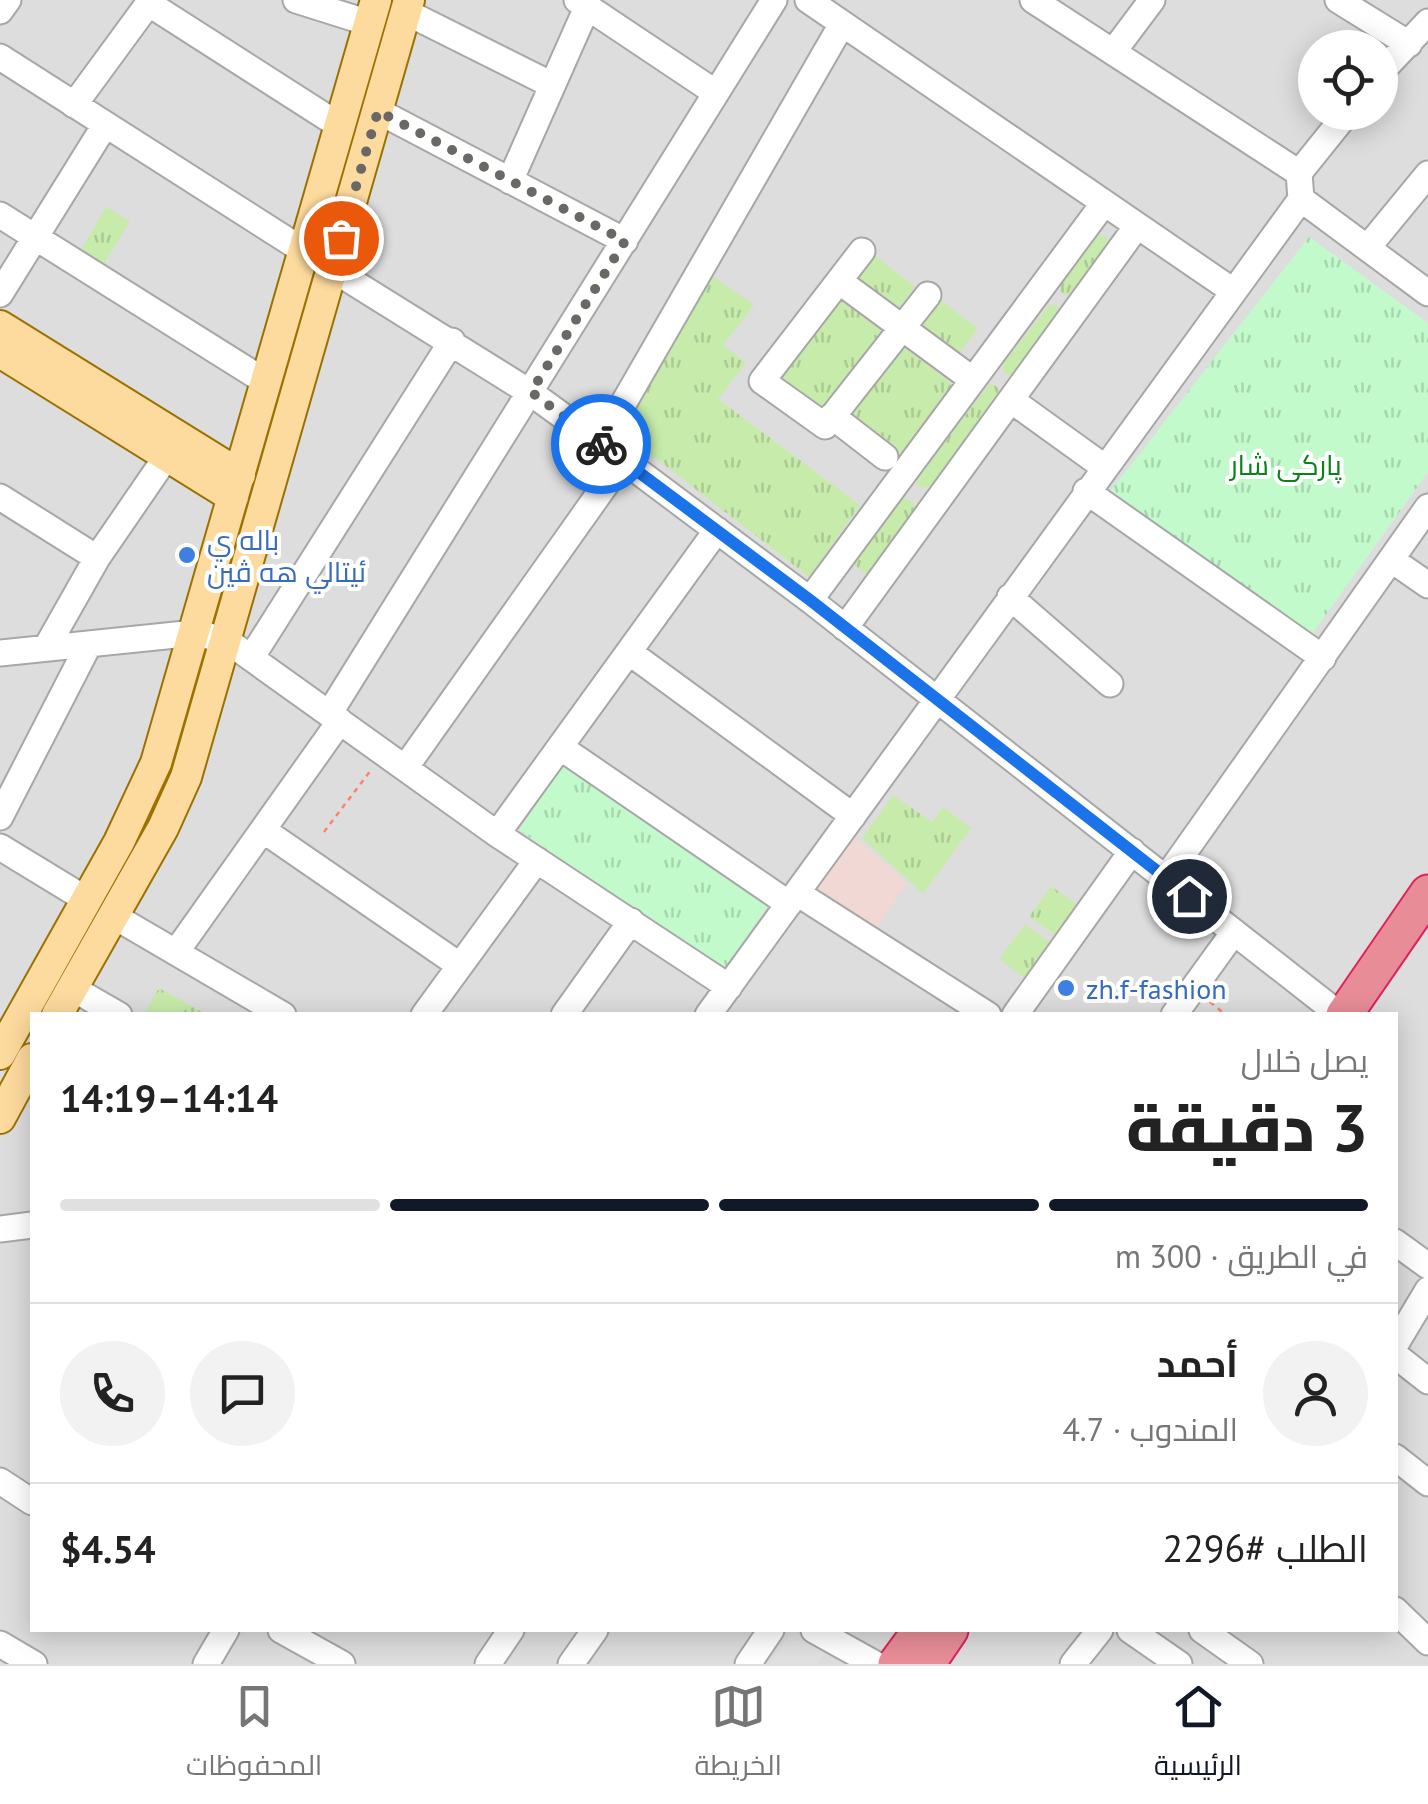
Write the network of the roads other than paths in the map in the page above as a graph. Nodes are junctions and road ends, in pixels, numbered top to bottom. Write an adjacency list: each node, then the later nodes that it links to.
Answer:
1 (8, 0): 11 (street)
2 (296, 0): 12 (street)
3 (774, 0): 20 (street)
4 (808, 0): 14 (street)
5 (1033, 0): 16 (street)
6 (1152, 0): 16 (street)
7 (1338, 0): 15 (street)
8 (149, 2): 21 (street); 24 (street)
9 (583, 3): 19 (street); 20 (street)
10 (408, 6): 19 (street); 22 (main road)
11 (0, 11)
12 (373, 12): 24 (main road)
13 (1428, 22): 15 (street)
14 (842, 24): 29 (street); 54 (street)
15 (1409, 44): 17 (street)
16 (1113, 52): 28 (street)
17 (1398, 55)
18 (0, 57): 21 (street)
19 (552, 86): 27 (street)
20 (716, 93): 33 (street)
21 (74, 105): 23 (street)
22 (378, 111): 27 (street); 37 (main road)
23 (106, 125): 32 (street); 35 (street)
24 (340, 126): 35 (main road)
25 (1336, 130): 28 (street)
26 (1428, 174): 34 (street)
27 (510, 181): 33 (street)
28 (1300, 186): 34 (street); 40 (street)
29 (1104, 203): 31 (street); 39 (street)
30 (0, 216): 32 (street)
31 (1138, 226): 40 (street); 44 (street)
32 (35, 238): 42 (street); 50 (street)
33 (625, 241): 51 (street)
34 (1368, 247): 41 (street)
35 (304, 251): 50 (main road)
36 (862, 251): 38 (street)
37 (332, 269): 47 (street); 73 (main road)
38 (839, 281): 46 (street); 53 (street)
39 (1044, 285): 44 (street); 49 (street)
40 (1233, 291): 58 (street)
41 (1428, 293)
42 (0, 294)
43 (928, 296): 46 (street)
44 (1076, 310): 52 (street)
45 (0, 326): 60 (main road)
46 (902, 328): 49 (street); 53 (street)
47 (452, 341): 51 (street); 78 (street)
48 (0, 352): 55 (main road)
49 (978, 373): 52 (street); 59 (street)
50 (266, 382): 60 (main road)
51 (531, 392): 54 (street); 82 (street)
52 (1014, 396): 58 (street); 63 (street)
53 (832, 416): 56 (street)
54 (600, 444): 57 (street)
55 (167, 456): 60 (main road); 66 (street)
56 (885, 457)
57 (623, 460): 65 (street); 84 (street)
58 (1104, 467): 61 (street)
59 (899, 480): 63 (street); 70 (street)
60 (237, 486): 72 (main road)
61 (1086, 492): 69 (street); 79 (street)
62 (0, 497): 66 (street)
63 (933, 506): 71 (street)
64 (1428, 507): 67 (street)
65 (716, 530): 70 (street); 77 (street)
66 (97, 558): 75 (street)
67 (1392, 560): 68 (street); 79 (street)
68 (1428, 585)
69 (1010, 598): 80 (street); 81 (street)
70 (810, 600): 71 (street)
71 (845, 628): 81 (street)
72 (195, 633): 73 (street); 74 (street); 95 (main road)
73 (226, 640): 78 (street); 95 (main road)
74 (88, 644): 75 (street); 86 (street)
75 (46, 648): 76 (street)
76 (6, 649)
77 (629, 652): 83 (street); 85 (street)
78 (251, 658): 82 (street)
79 (1323, 658): 92 (street)
80 (1110, 684)
81 (938, 700): 85 (street); 90 (street)
82 (334, 718): 84 (street); 87 (street)
83 (560, 747): 88 (street); 94 (street)
84 (394, 760): 88 (street)
85 (853, 816): 94 (street)
86 (0, 817)
87 (263, 830): 99 (street); 100 (street)
88 (498, 834): 91 (street)
89 (0, 847): 95 (street)
90 (1132, 852): 92 (street); 110 (street)
91 (537, 860): 96 (street); 100 (street)
92 (1166, 878): 98 (street)
93 (1428, 893): 113 (highway)
94 (793, 899): 101 (street); 109 (street)
95 (99, 908): 99 (street); 102 (main road); 115 (main road)
96 (630, 921): 101 (street); 107 (street)
97 (1428, 930): 114 (highway)
98 (1234, 932): 111 (street); 112 (street)
99 (176, 952): 105 (street)
100 (460, 965): 106 (street)
101 (728, 986): 108 (street)
102 (72, 988): 103 (main road); 104 (street)
103 (59, 1012)
104 (114, 1012)
105 (278, 1012)
106 (426, 1012)
107 (566, 1012)
108 (710, 1012)
109 (983, 1012)
110 (1019, 1012)
111 (1176, 1012)
112 (1338, 1012)
113 (1344, 1012)
114 (1372, 1012)
115 (0, 1053)
116 (30, 1063): 117 (main road)
117 (0, 1118)
118 (30, 1225): 119 (street)
119 (0, 1229)
120 (1398, 1244): 121 (street)
121 (1428, 1266)
122 (1428, 1290): 123 (street)
123 (1398, 1340)
124 (1398, 1356): 125 (street)
125 (1428, 1381)
126 (1398, 1460): 128 (street)
127 (0, 1481): 129 (street)
128 (1428, 1482)
129 (30, 1501)
130 (1398, 1613): 143 (street)
131 (225, 1632): 146 (street)
132 (285, 1632): 147 (street)
133 (510, 1632): 148 (street)
134 (594, 1632): 149 (street)
135 (770, 1632): 150 (street)
136 (818, 1632): 151 (street)
137 (920, 1632): 152 (highway)
138 (949, 1632): 153 (highway)
139 (1098, 1632): 154 (street)
140 (1133, 1632): 155 (street)
141 (1201, 1632): 155 (street)
142 (1205, 1632): 156 (street)
143 (1428, 1642)
144 (0, 1644): 145 (street)
145 (34, 1664)
146 (206, 1664)
147 (342, 1664)
148 (488, 1664)
149 (571, 1664)
150 (748, 1664)
151 (876, 1664)
152 (896, 1664)
153 (927, 1664)
154 (1073, 1664)
155 (1178, 1664)
156 (1250, 1664)

